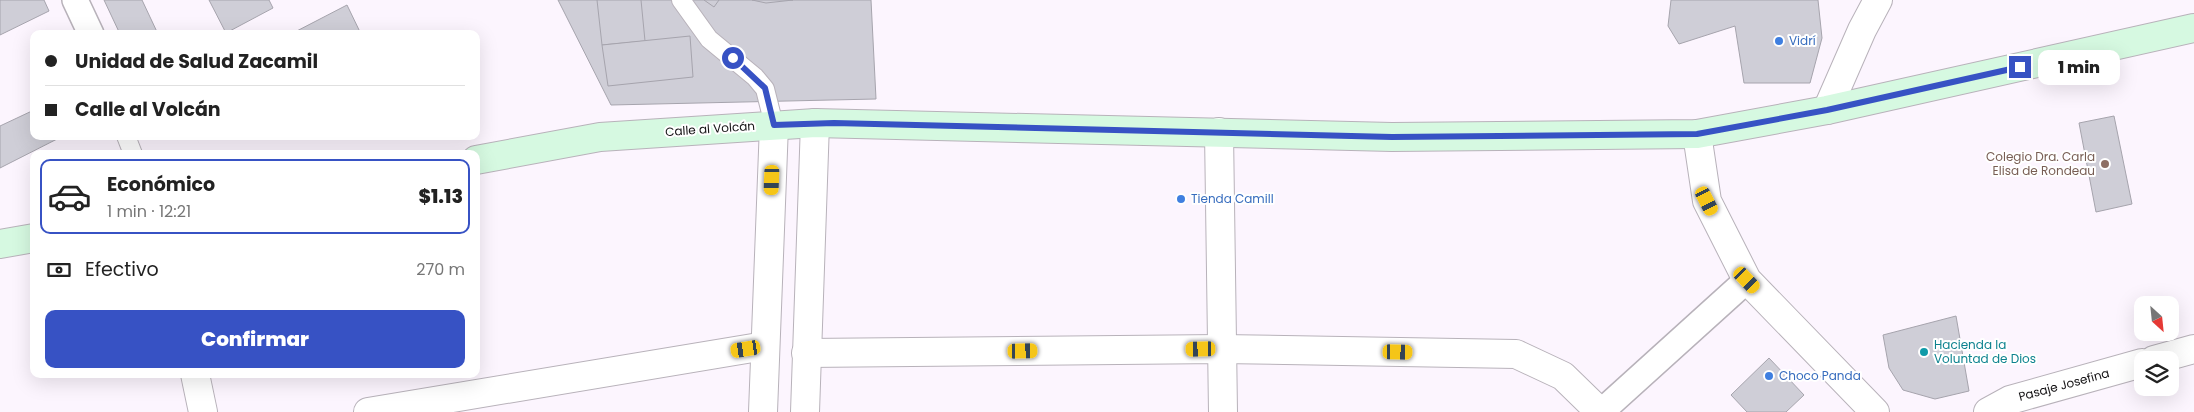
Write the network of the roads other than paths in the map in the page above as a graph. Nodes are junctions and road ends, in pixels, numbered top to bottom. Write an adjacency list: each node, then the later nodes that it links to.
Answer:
1 (74, 0): 5 (street)
2 (681, 0): 8 (lane)
3 (1878, 0): 6 (street)
4 (2194, 28): 6 (main road, Calle al Volcán)
5 (89, 30)
6 (1827, 110): 10 (main road, Calle al Volcán)
7 (815, 123): 8 (main road, Calle al Volcán); 9 (main road, Calle al Volcán); 15 (street)
8 (774, 125): 11 (main road, Calle al Volcán); 14 (street)
9 (1218, 132): 10 (main road, Calle al Volcán); 18 (street)
10 (1697, 134): 16 (street)
11 (480, 159)
12 (30, 239): 13 (main road)
13 (0, 244)
14 (769, 252): 15 (street); 17 (street)
15 (809, 255): 20 (street)
16 (1747, 280): 29 (street); 30 (street)
17 (765, 346): 25 (street); 26 (street)
18 (1221, 349): 20 (street); 28 (street); 29 (street)
19 (2194, 349): 21 (street)
20 (806, 353): 27 (street)
21 (2179, 353)
22 (2134, 365): 31 (street, Pasaje Josefina)
23 (196, 378): 24 (street)
24 (204, 412)
25 (368, 412)
26 (763, 412)
27 (805, 412)
28 (1223, 412)
29 (1601, 412)
30 (1875, 412)
31 (1988, 412)

